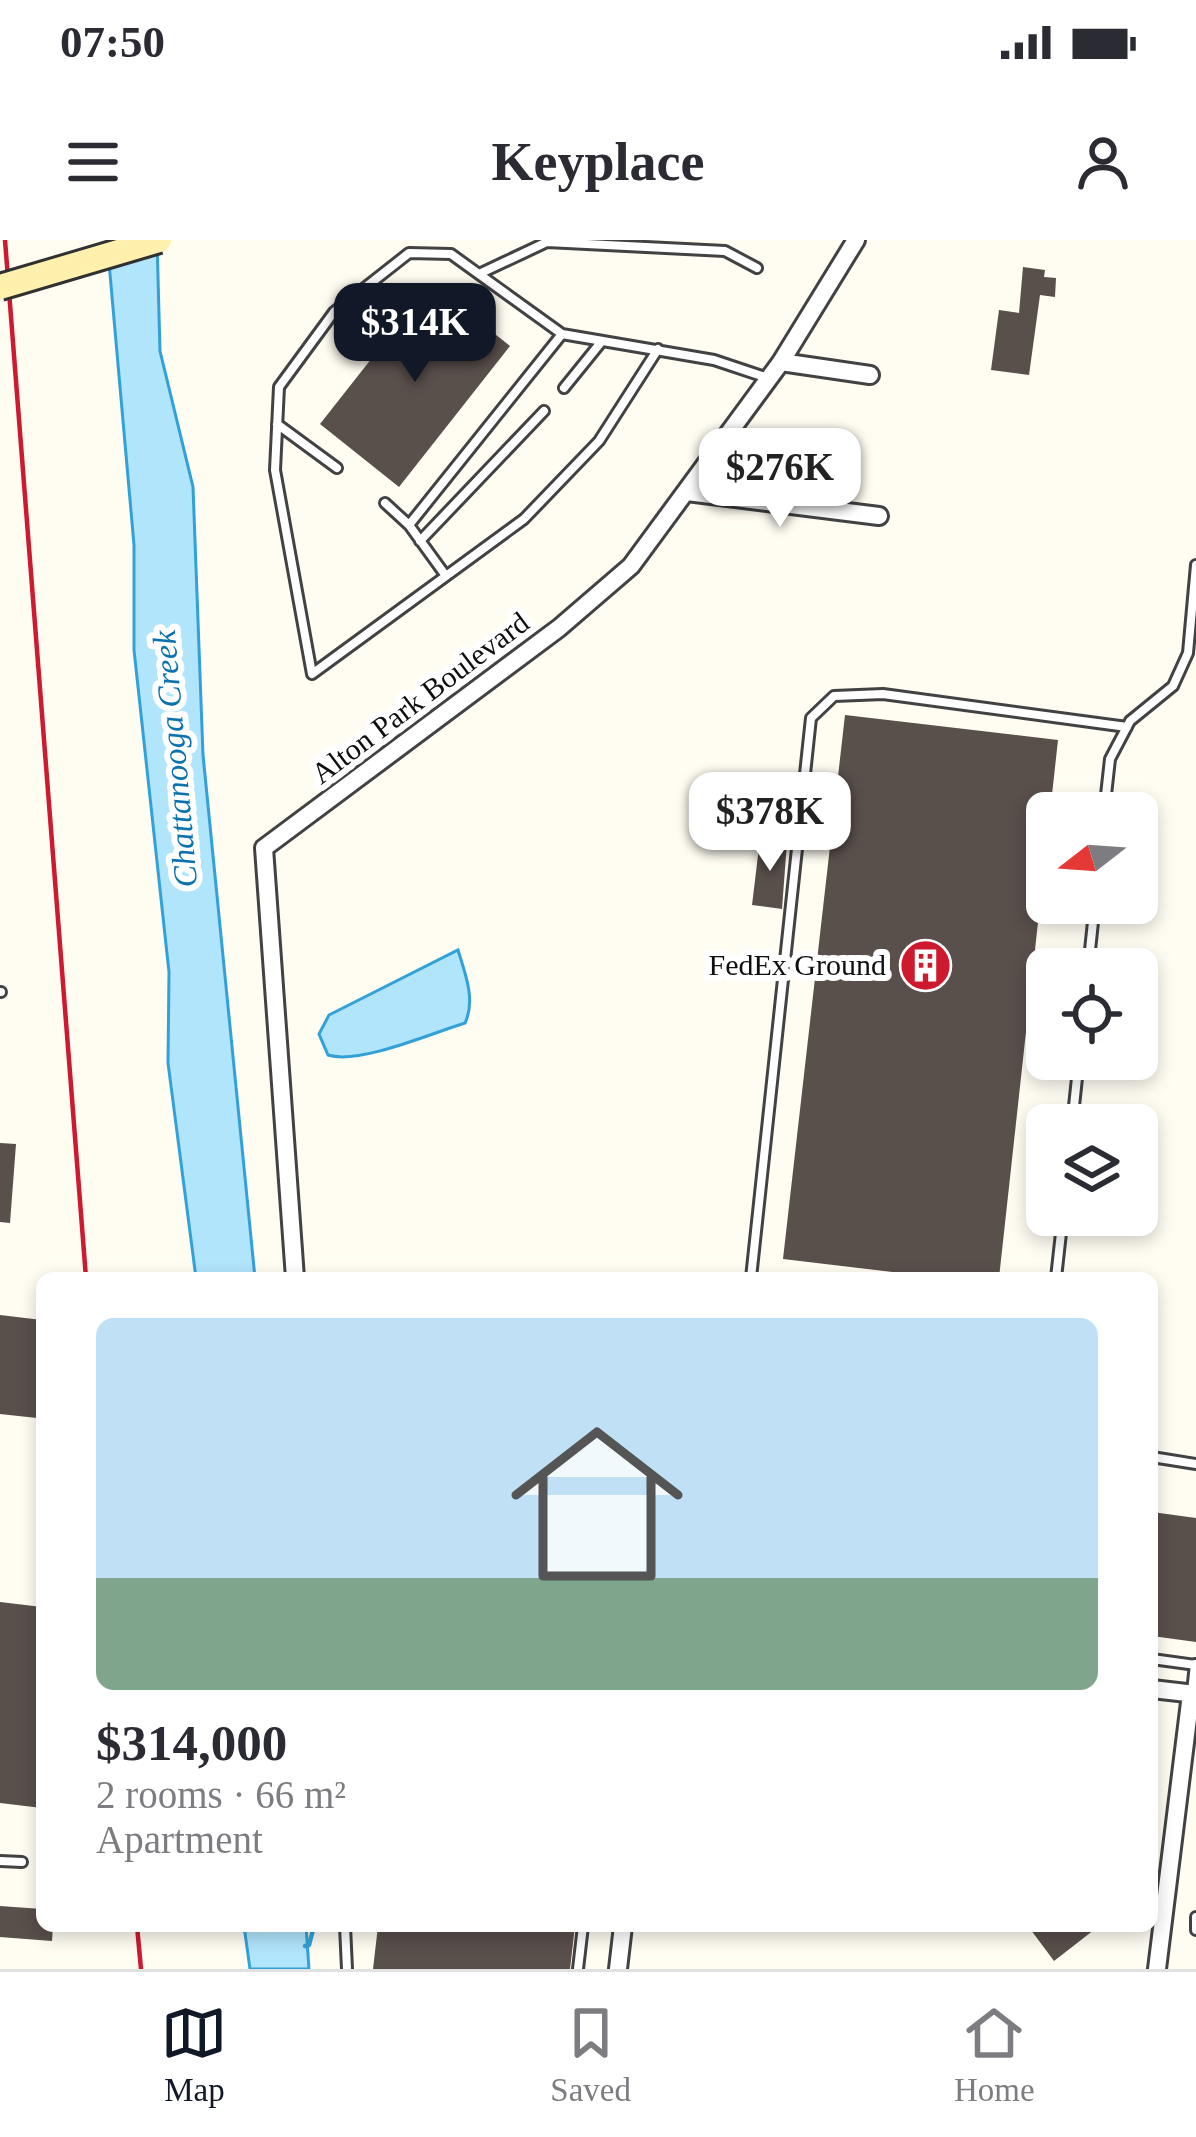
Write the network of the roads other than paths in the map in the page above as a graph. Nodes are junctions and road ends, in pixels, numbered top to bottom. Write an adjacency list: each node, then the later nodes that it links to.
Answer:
1 (159, 240): 5 (main road, bridge)
2 (856, 240): 9 (street, Alton Park Boulevard)
3 (757, 268): 4 (lane)
4 (482, 273): 6 (lane); 14 (lane)
5 (0, 286)
6 (562, 334): 7 (lane); 19 (lane)
7 (603, 340): 8 (lane); 12 (lane)
8 (658, 349): 11 (lane); 22 (lane)
9 (781, 362): 10 (street); 11 (street, Alton Park Boulevard)
10 (870, 375)
11 (770, 379): 16 (street, Alton Park Boulevard)
12 (564, 388)
13 (544, 411): 20 (lane)
14 (277, 424): 15 (lane); 22 (lane)
15 (337, 468)
16 (687, 492): 18 (street); 27 (street, Alton Park Boulevard)
17 (385, 503): 19 (lane)
18 (879, 516)
19 (409, 525): 20 (lane)
20 (421, 541): 22 (lane)
21 (1196, 565): 23 (lane)
22 (446, 576)
23 (1194, 618): 24 (lane)
24 (1127, 727): 25 (lane); 28 (lane)
25 (1106, 792)
26 (1061, 1236): 29 (lane)
27 (295, 1272)
28 (752, 1272)
29 (1058, 1272)
30 (1158, 1458): 31 (lane)
31 (1196, 1464)
32 (1158, 1660): 33 (lane)
33 (1195, 1665): 35 (lane)
34 (1158, 1689): 35 (street)
35 (1194, 1694): 46 (street)
36 (0, 1861): 37 (lane)
37 (22, 1862)
38 (1196, 1917): 39 (lane)
39 (1196, 1930)
40 (345, 1932): 43 (lane)
41 (582, 1932): 44 (lane)
42 (622, 1932): 45 (street)
43 (347, 1969)
44 (578, 1969)
45 (619, 1969)
46 (1157, 1969)

